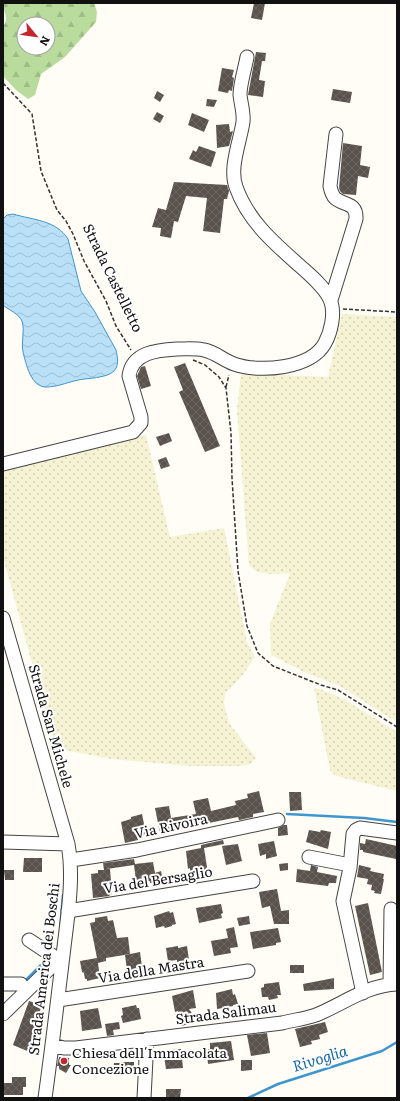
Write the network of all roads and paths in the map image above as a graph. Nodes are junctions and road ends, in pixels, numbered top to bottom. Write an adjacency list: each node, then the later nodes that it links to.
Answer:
1 (247, 56): 4 (street)
2 (3, 83): 6 (path, Strada Castelletto)
3 (336, 134): 4 (street)
4 (332, 304): 5 (path); 8 (street)
5 (397, 312)
6 (138, 360): 8 (street); 10 (street)
7 (189, 360): 9 (path)
8 (234, 364): 9 (path)
9 (226, 388): 12 (path)
10 (3, 464)
11 (3, 618): 16 (street, Strada San Michele)
12 (397, 727)
13 (278, 820): 18 (street, Via Rivoira)
14 (397, 834): 19 (street)
15 (3, 842): 16 (street)
16 (68, 844): 18 (street, Strada America dei Boschi)
17 (309, 858): 19 (street)
18 (71, 860): 22 (street, Strada America dei Boschi)
19 (350, 865): 29 (street)
20 (253, 882): 22 (street, Via del Bersaglio)
21 (391, 909): 27 (street)
22 (68, 911): 24 (street, Strada America dei Boschi)
23 (29, 940): 24 (street)
24 (55, 957): 28 (street); 30 (street, Strada America dei Boschi)
25 (248, 971): 30 (street, Via della Mastra)
26 (3, 984): 28 (street)
27 (393, 984): 29 (street, Strada Salimau)
28 (25, 987): 31 (street); 32 (street)
29 (363, 992): 33 (street, Strada Salimau)
30 (58, 1000): 34 (street, Strada America dei Boschi)
31 (3, 1002)
32 (3, 1014)
33 (147, 1039): 34 (street, Strada Salimau); 36 (street)
34 (52, 1045): 35 (street, Strada America dei Boschi)
35 (45, 1098)
36 (144, 1098)

